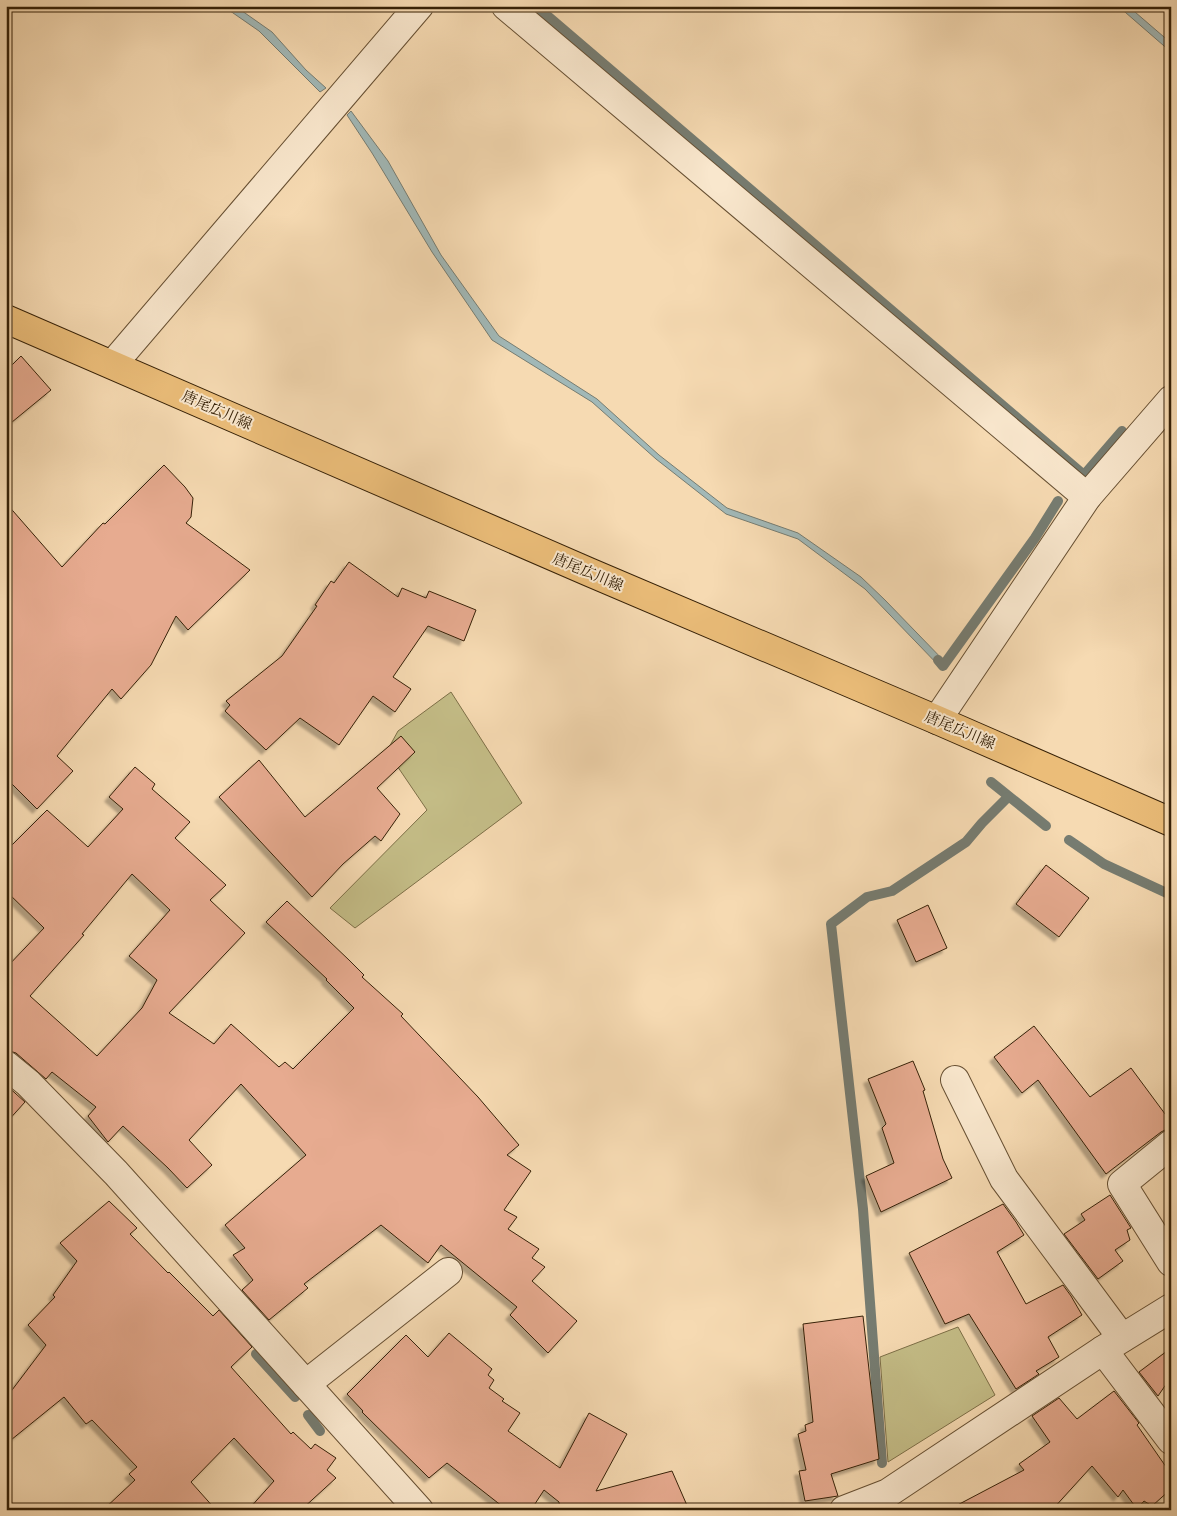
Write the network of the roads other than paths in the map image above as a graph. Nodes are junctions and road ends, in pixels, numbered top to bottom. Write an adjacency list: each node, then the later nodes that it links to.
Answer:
1 (419, 6): 4 (street)
2 (506, 6): 6 (street)
3 (6, 319): 4 (main road, 唐尾広川線)
4 (113, 364): 7 (main road, 唐尾広川線)
5 (1171, 400): 6 (street)
6 (1087, 497): 7 (street)
7 (938, 720): 8 (main road, 唐尾広川線)
8 (1171, 822)
9 (6, 1065): 16 (street)
10 (955, 1080): 15 (street)
11 (1171, 1144): 12 (street)
12 (1171, 1262)
13 (448, 1272): 16 (street)
14 (1171, 1308): 15 (street)
15 (1113, 1344): 17 (street); 18 (street)
16 (306, 1384): 19 (street)
17 (1171, 1440)
18 (892, 1501): 20 (street)
19 (419, 1510)
20 (844, 1510)

